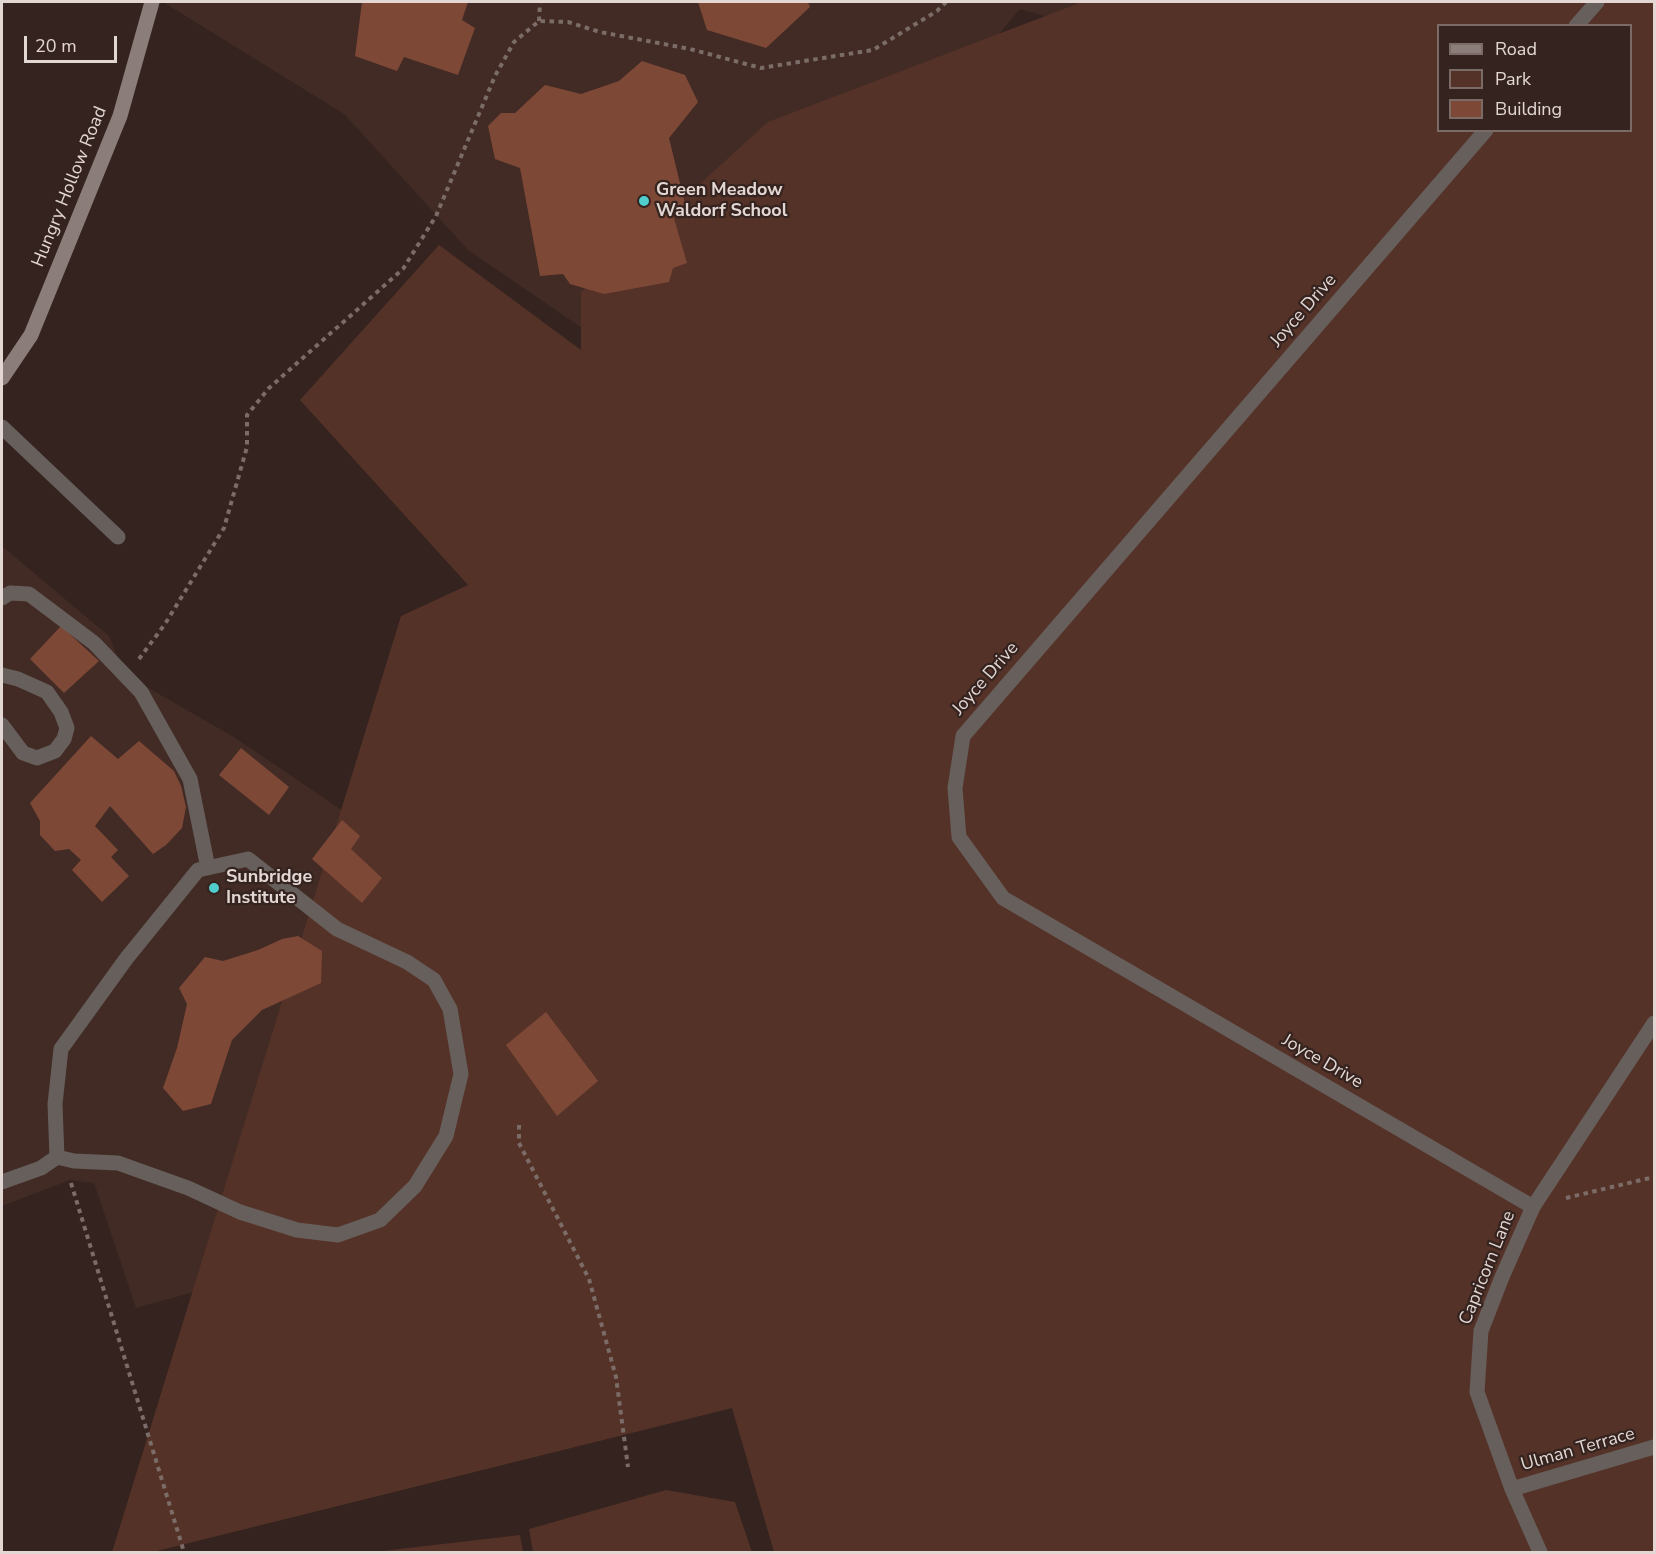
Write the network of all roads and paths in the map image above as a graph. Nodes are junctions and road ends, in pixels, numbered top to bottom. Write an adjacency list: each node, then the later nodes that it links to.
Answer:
1 (152, 2): 8 (street, Hungry Hollow Road)
2 (540, 2): 5 (path)
3 (946, 2): 5 (path)
4 (1597, 2): 6 (street)
5 (539, 21): 12 (path)
6 (1578, 24)
7 (1484, 132): 22 (street, Joyce Drive)
8 (2, 378)
9 (2, 427): 10 (street)
10 (118, 537)
11 (2, 598): 12 (street)
12 (124, 674): 15 (street)
13 (2, 675): 14 (street)
14 (2, 725)
15 (208, 868): 18 (street); 18 (street)
16 (1654, 1023): 22 (street, Capricorn Lane)
17 (519, 1125): 24 (path)
18 (57, 1157): 21 (street)
19 (1654, 1177): 22 (path)
20 (70, 1180): 26 (path)
21 (2, 1182)
22 (1533, 1207): 25 (street, Capricorn Lane)
23 (1654, 1447): 25 (street, Ulman Terrace)
24 (628, 1467)
25 (1512, 1490): 27 (street, Capricorn Lane)
26 (184, 1552)
27 (1540, 1552)

